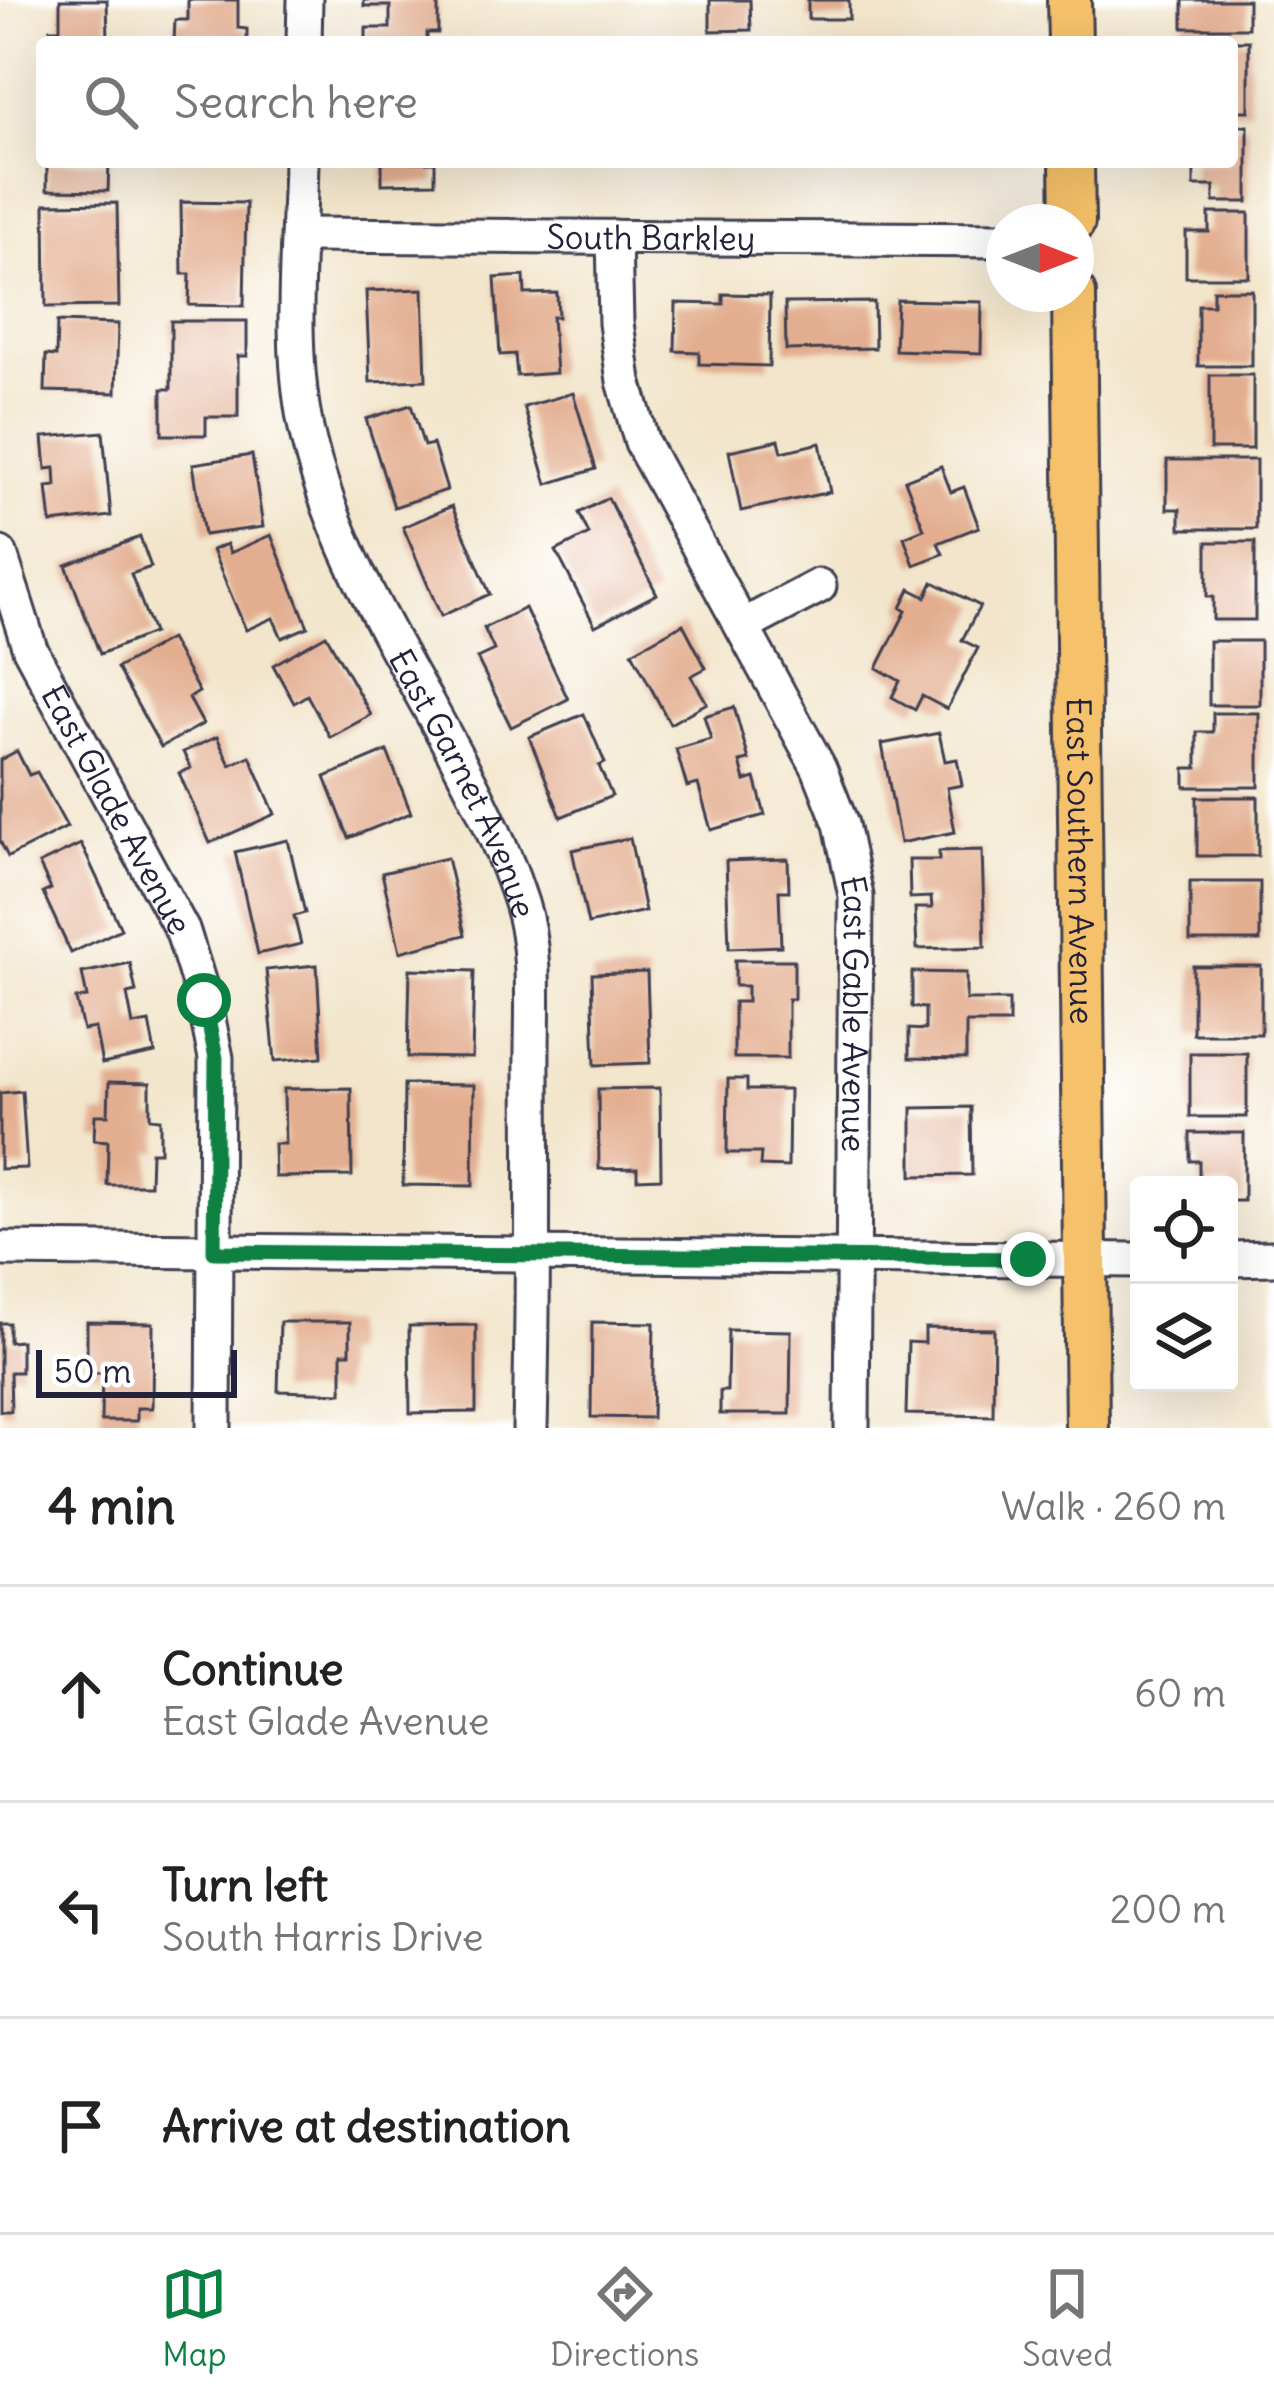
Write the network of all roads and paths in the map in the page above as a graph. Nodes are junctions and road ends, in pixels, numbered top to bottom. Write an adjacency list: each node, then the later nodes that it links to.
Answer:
1 (305, 0): 3 (street)
2 (1069, 0): 4 (main road)
3 (304, 36)
4 (1070, 36)
5 (301, 168): 8 (street, East Garnet Avenue)
6 (1072, 168): 7 (main road)
7 (1072, 204)
8 (300, 235): 9 (street, South Barkley); 17 (street, East Garnet Avenue)
9 (614, 237): 10 (street, South Barkley); 14 (street, East Gable Avenue)
10 (986, 240)
11 (1073, 312): 21 (main road, East Southern Avenue)
12 (0, 554): 16 (street, East Glade Avenue)
13 (819, 586): 14 (street)
14 (743, 626): 18 (street, East Gable Avenue)
15 (0, 1249): 16 (street)
16 (214, 1252): 17 (street); 23 (street, East Glade Avenue)
17 (534, 1253): 18 (street); 24 (street, East Garnet Avenue)
18 (852, 1257): 21 (street); 25 (street, East Gable Avenue)
19 (1274, 1258): 20 (street)
20 (1238, 1259)
21 (1084, 1260): 22 (street); 26 (main road, East Southern Avenue)
22 (1130, 1260)
23 (214, 1428)
24 (530, 1428)
25 (852, 1428)
26 (1087, 1428)

